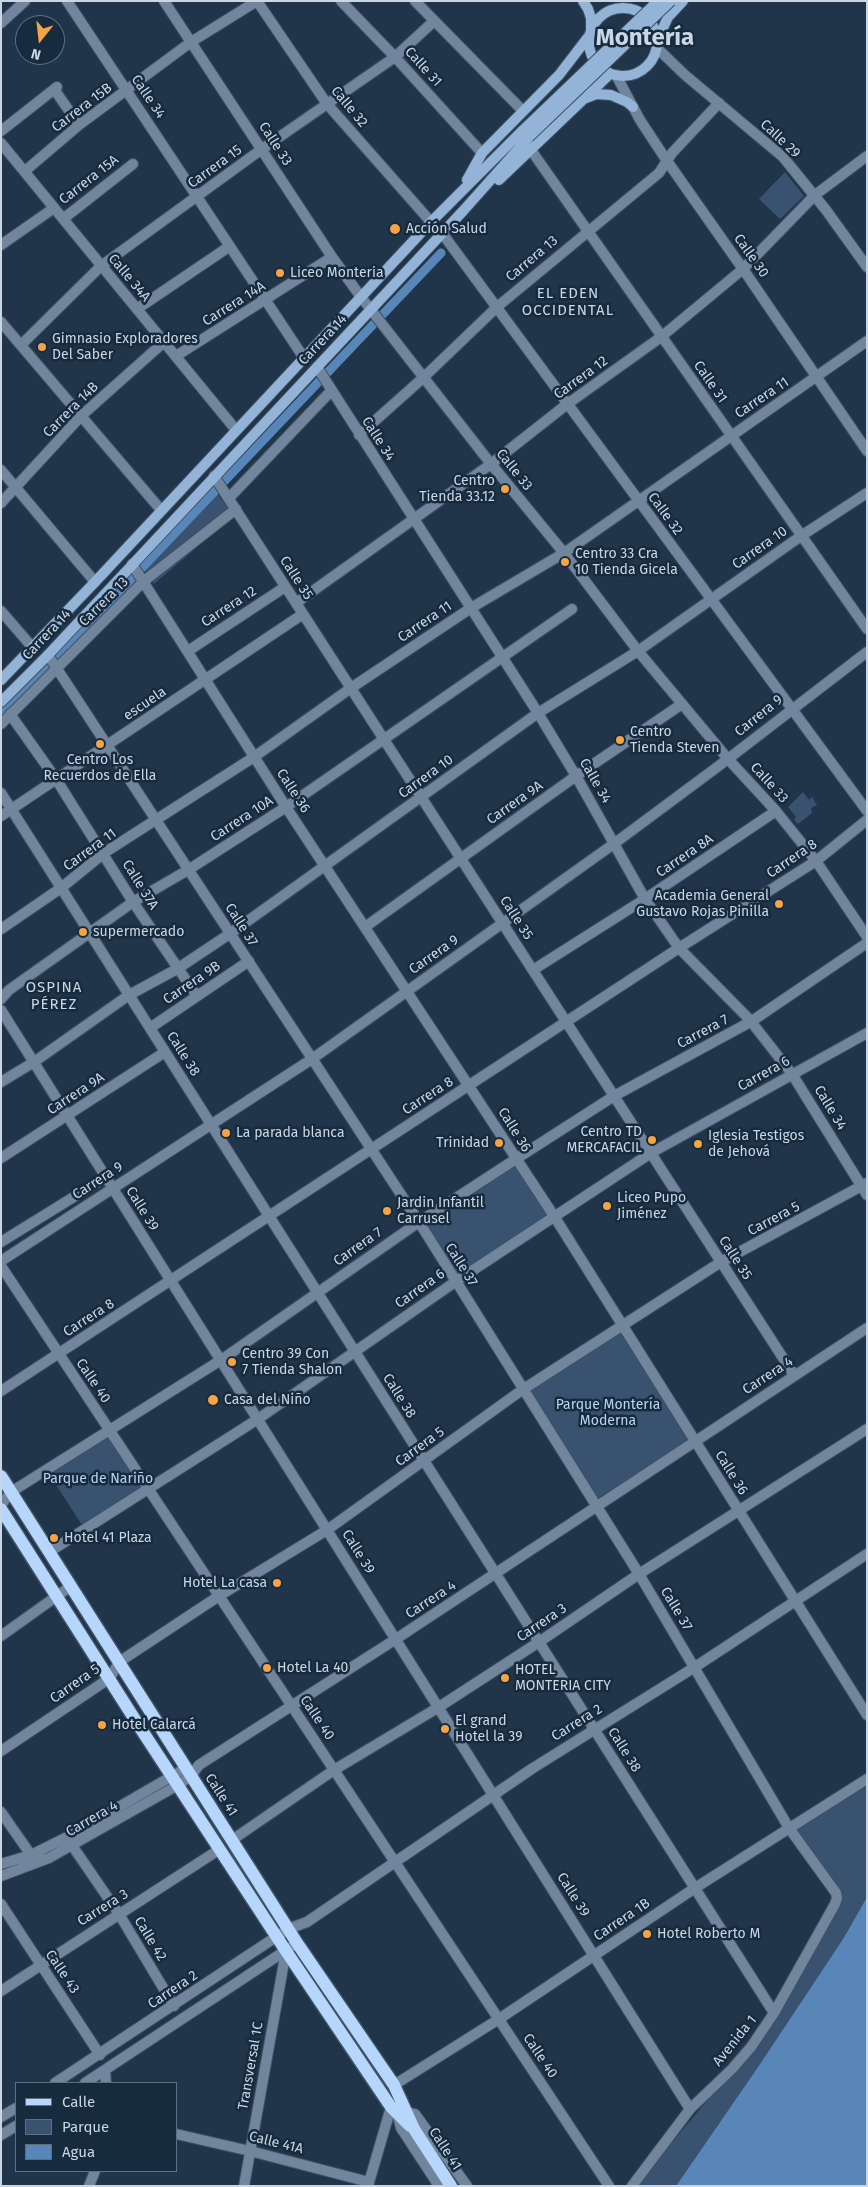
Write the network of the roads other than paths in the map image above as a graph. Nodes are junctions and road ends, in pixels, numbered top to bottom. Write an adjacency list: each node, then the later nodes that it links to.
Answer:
1 (26, 1): 15 (street)
2 (68, 1): 21 (street, Calle 34)
3 (164, 1): 17 (street, Calle 33)
4 (257, 1): 17 (street, Carrera 15B); 24 (street, Calle 32)
5 (341, 1): 19 (street, Calle 31)
6 (415, 1): 14 (street)
7 (582, 1): 16 (main road)
8 (609, 1): 13 (main road)
9 (638, 1): 13 (main road)
10 (658, 1): 29 (main road, Carrera 14, bridge)
11 (671, 1): 29 (main road, Carrera 14, bridge)
12 (683, 1): 18 (main road)
13 (625, 8): 16 (main road); 18 (main road)
14 (434, 21): 19 (street, Carrera 15); 26 (street)
15 (1, 23)
16 (590, 33): 20 (main road); 26 (main road)
17 (192, 42): 21 (street, Carrera 15B); 31 (street, Calle 33)
18 (657, 43): 20 (main road); 23 (street, Calle 29)
19 (395, 57): 24 (street, Carrera 15); 33 (street, Calle 31)
20 (613, 74): 22 (main road); 25 (street, Calle 30)
21 (127, 91): 27 (street, Carrera 15B); 40 (street, Calle 34)
22 (582, 99): 25 (main road); 32 (main road)
23 (719, 103): 35 (street, Carrera 13); 39 (street, Calle 29)
24 (327, 104): 31 (street, Carrera 15); 44 (street, Calle 32)
25 (634, 108): 35 (street, Calle 30)
26 (522, 110): 33 (main road)
27 (79, 124): 28 (street); 37 (street, Carrera 15B)
28 (1, 131)
29 (526, 134): 38 (main road, Carrera 14); 42 (main road, Carrera 14)
30 (1, 143): 37 (street, Calle 34A)
31 (262, 149): 40 (street, Carrera 15); 49 (street, Calle 33)
32 (531, 150): 42 (main road); 45 (street, Calle 31)
33 (482, 153): 38 (main road)
34 (867, 156): 39 (street, Carrera 12)
35 (667, 161): 45 (street, Carrera 13); 52 (street, Calle 30)
36 (133, 164): 43 (street, Carrera 15A)
37 (25, 171): 41 (street, Calle 34A)
38 (462, 191): 44 (main road, Carrera 14)
39 (815, 195): 51 (street, Calle 29); 52 (street, Carrera 12)
40 (198, 197): 48 (street, Calle 34); 50 (street, Carrera 15)
41 (54, 208): 43 (street, Calle 34A); 47 (street, Carrera 15A)
42 (463, 211): 46 (main road, Carrera 14)
43 (63, 219): 50 (street, Calle 34A)
44 (431, 222): 53 (main road, Carrera 14)
45 (587, 231): 55 (street, Carrera 13); 59 (street, Calle 31)
46 (442, 233): 55 (street, Calle 32); 57 (main road, Carrera 14)
47 (1, 245)
48 (230, 246): 54 (street, Calle 34); 56 (street)
49 (332, 257): 53 (street, Calle 33); 54 (street, Carrera 14A)
50 (101, 266): 56 (street, Calle 34A); 62 (street, Carrera 15)
51 (867, 267)
52 (743, 269): 59 (street, Carrera 12); 67 (street, Calle 30)
53 (361, 297): 57 (street, Calle 33); 64 (main road, Carrera 14)
54 (265, 301): 63 (street, Carrera 14A); 64 (street, Calle 34)
55 (497, 307): 66 (street, Carrera 13); 69 (street, Calle 32)
56 (137, 309): 61 (street, Calle 34A)
57 (373, 312): 65 (main road, Carrera 14); 66 (street, Calle 33)
58 (1, 322): 62 (street)
59 (661, 337): 69 (street, Carrera 12); 73 (street, Calle 31)
60 (867, 341): 67 (street, Carrera 11)
61 (164, 342): 63 (street, Calle 34A); 70 (street, Carrera 14B)
62 (21, 345): 70 (street)
63 (176, 356): 71 (street, Calle 34A)
64 (304, 358): 71 (main road, Carrera 14)
65 (319, 370): 68 (street, Calle 34); 77 (main road, Carrera 14)
66 (424, 377): 72 (street, Carrera 13); 75 (street, Calle 33)
67 (817, 377): 73 (street, Carrera 11); 74 (street, Calle 30)
68 (329, 388): 72 (street, Calle 34); 80 (street)
69 (566, 405): 75 (street, Carrera 12); 81 (street, Calle 32)
70 (81, 416): 78 (street, Carrera 14B); 84 (street)
71 (236, 430): 84 (main road, Carrera 14)
72 (359, 435): 85 (street, Calle 34)
73 (731, 436): 81 (street, Carrera 11); 86 (street, Calle 31)
74 (867, 452)
75 (491, 464): 85 (street, Carrera 12); 87 (street, Calle 33)
76 (1, 470): 78 (street)
77 (216, 479): 80 (street, Calle 35); 88 (main road, Carrera 14)
78 (16, 487): 82 (street, Carrera 14B); 90 (street)
79 (867, 493): 86 (street, Carrera 10)
80 (226, 495): 83 (street, Calle 35)
81 (638, 500): 87 (street, Carrera 11); 92 (street, Calle 32)
82 (1, 503)
83 (236, 509): 89 (street, Carrera 13); 91 (street, Calle 35)
84 (161, 510): 90 (main road, Carrera 14)
85 (413, 519): 93 (street, Carrera 12); 94 (street, Calle 34)
86 (801, 536): 92 (street, Carrera 10); 98 (street, Calle 31)
87 (564, 553): 94 (street, Carrera 11); 101 (street, Calle 33)
88 (134, 566): 89 (street, Calle 36); 104 (main road, Carrera 14)
89 (143, 580): 100 (street, Calle 36); 104 (street, Carrera 13)
90 (95, 582): 99 (main road, Carrera 14)
91 (285, 587): 93 (street, Calle 35); 100 (street, Carrera 12)
92 (711, 599): 101 (street, Carrera 10); 110 (street, Calle 32)
93 (296, 603): 97 (street, Calle 35)
94 (471, 608): 103 (street, Calle 34); 107 (street, Carrera 11)
95 (572, 609): 103 (street, Carrera 10A)
96 (1, 611): 99 (street)
97 (303, 614): 105 (street, escuela); 107 (street, Calle 35)
98 (867, 629)
99 (33, 648): 106 (main road, Carrera 14)
100 (188, 651): 105 (street, Calle 36)
101 (638, 651): 109 (street, Calle 33); 111 (street, Carrera 10)
102 (867, 652): 110 (street, Carrera 9)
103 (503, 658): 111 (street, Calle 34); 114 (street, Carrera 10A)
104 (53, 663): 108 (main road, Carrera 14); 112 (street, Carrera 13); 115 (street, Calle 37)
105 (207, 679): 115 (street, escuela); 116 (street, Calle 36)
106 (1, 680)
107 (351, 688): 114 (street, Calle 35); 116 (street, Carrera 11)
108 (1, 702)
109 (682, 704): 117 (street, Calle 33); 118 (street, Carrera 9A)
110 (791, 708): 117 (street, Carrera 9); 125 (street, Calle 32)
111 (538, 713): 118 (street, Calle 34); 121 (street, Carrera 10)
112 (10, 714): 113 (street, Carrera 13); 119 (street, Calle 37A)
113 (1, 724)
114 (385, 740): 121 (street, Calle 35); 122 (street, Carrera 10A)
115 (107, 746): 119 (street, escuela); 128 (street, Calle 37)
116 (254, 757): 122 (street, Calle 36); 128 (street, Carrera 11)
117 (728, 759): 124 (street, Calle 33); 129 (street, Carrera 9)
118 (576, 776): 129 (street, Calle 34); 131 (street, Carrera 9A)
119 (56, 779): 123 (street, escuela); 130 (street, Calle 37A)
120 (1, 793): 123 (street, Calle 38)
121 (421, 797): 131 (street, Calle 35); 133 (street, Carrera 10)
122 (286, 807): 133 (street, Calle 36); 134 (street, Carrera 10A)
123 (11, 809): 126 (street, escuela); 135 (street, Calle 38)
124 (776, 811): 132 (street, Calle 33); 136 (street, Carrera 8A)
125 (867, 811)
126 (1, 816)
127 (867, 820): 132 (street, Carrera 8)
128 (157, 821): 130 (street, Carrera 11); 134 (street, Calle 37)
129 (615, 843): 136 (street, Calle 34); 138 (street, Carrera 9)
130 (104, 854): 135 (street, Carrera 11); 137 (street, Calle 37A)
131 (461, 858): 138 (street, Calle 35); 139 (street, Carrera 9A)
132 (816, 861): 143 (street, Calle 33); 145 (street, Carrera 8)
133 (325, 866): 139 (street, Calle 36); 141 (street, Carrera 10)
134 (188, 870): 137 (street, Carrera 10A); 141 (street, Calle 37)
135 (61, 888): 140 (street, Carrera 11); 142 (street, Calle 38)
136 (645, 899): 145 (street, Calle 34); 148 (street, Carrera 8A)
137 (133, 902): 142 (street, Carrera 10A); 147 (street, Calle 37A)
138 (503, 924): 148 (street, Calle 35); 149 (street, Carrera 9)
139 (366, 927): 149 (street, Calle 36)
140 (1, 929)
141 (230, 933): 146 (street, Calle 37); 147 (street, Carrera 10)
142 (90, 934): 150 (street, Calle 38); 152 (street, Carrera 10A)
143 (867, 937)
144 (867, 943): 154 (street, Carrera 7)
145 (679, 948): 154 (street, Calle 34); 155 (street, Carrera 8)
146 (249, 962): 151 (street, Carrera 9B); 159 (street, Calle 37)
147 (177, 969): 150 (street, Carrera 10); 151 (street, Calle 37A)
148 (533, 970): 155 (street, Calle 35)
149 (408, 990): 159 (street, Carrera 9); 163 (street, Calle 36)
150 (130, 996): 156 (street, Calle 38); 160 (street, Carrera 10)
151 (197, 996): 156 (street, Carrera 9B)
152 (1, 999)
153 (1, 1010): 160 (street, Calle 39)
154 (752, 1021): 161 (street, Calle 34); 164 (street, Carrera 7)
155 (566, 1022): 163 (street, Carrera 8); 164 (street, Calle 35)
156 (150, 1028): 158 (street, Calle 38)
157 (867, 1033): 161 (street, Carrera 6)
158 (166, 1052): 165 (street, Carrera 9A); 166 (street, Calle 38)
159 (312, 1059): 166 (street, Carrera 9); 167 (street, Calle 37)
160 (34, 1062): 162 (street, Carrera 10); 165 (street, Calle 39)
161 (792, 1074): 168 (street, Carrera 6); 173 (street, Calle 34)
162 (1, 1082)
163 (470, 1085): 167 (street, Carrera 8); 170 (street, Calle 36)
164 (614, 1096): 168 (street, Calle 35); 170 (street, Carrera 7)
165 (68, 1115): 169 (street, Carrera 9A); 171 (street, Calle 39)
166 (211, 1124): 172 (street, Carrera 9); 174 (street, Calle 38)
167 (372, 1149): 174 (street, Carrera 8); 176 (street, Calle 37)
168 (651, 1153): 175 (street, Carrera 6); 179 (street, Calle 35)
169 (1, 1158)
170 (516, 1159): 175 (street, Calle 36); 176 (street, Carrera 7)
171 (106, 1177): 172 (street, Calle 39); 177 (street, Carrera 9)
172 (113, 1187): 178 (street, Carrera 9); 181 (street, Calle 39)
173 (865, 1188): 179 (street, Carrera 5)
174 (269, 1216): 181 (street, Carrera 8); 183 (street, Calle 38)
175 (554, 1216): 182 (street, Carrera 6); 184 (street, Calle 36)
176 (418, 1222): 182 (street, Calle 37); 183 (street, Carrera 7)
177 (1, 1242)
178 (1, 1261)
179 (722, 1262): 184 (street, Carrera 5); 189 (street, Calle 35)
180 (1, 1266): 187 (street, Calle 40)
181 (171, 1280): 187 (street, Carrera 8); 188 (street, Calle 39)
182 (455, 1282): 186 (street, Carrera 6); 190 (street, Calle 37)
183 (317, 1292): 186 (street, Calle 38); 188 (street, Carrera 7)
184 (622, 1324): 190 (street, Carrera 5); 195 (street, Calle 36)
185 (867, 1328): 189 (street, Carrera 4)
186 (355, 1351): 192 (street, Carrera 6); 196 (street, Calle 38)
187 (59, 1354): 191 (street, Carrera 8); 194 (street, Calle 40)
188 (221, 1360): 192 (street, Calle 39); 194 (street, Carrera 7)
189 (794, 1375): 195 (street, Carrera 4)
190 (522, 1390): 196 (street, Carrera 5); 200 (street, Calle 37)
191 (1, 1391)
192 (258, 1419): 198 (street, Carrera 6); 203 (street, Calle 39)
193 (867, 1429): 202 (street, Carrera 3)
194 (110, 1431): 198 (street, Calle 40); 199 (street, Carrera 7)
195 (694, 1440): 200 (street, Carrera 4); 202 (street, Calle 36)
196 (425, 1461): 203 (street, Carrera 5); 206 (street, Calle 38)
197 (1, 1476): 199 (main road, Calle 41)
198 (149, 1490): 204 (street, Carrera 6); 210 (street, Calle 40)
199 (11, 1492): 201 (street, Carrera 7); 204 (main road, Calle 41)
200 (596, 1506): 206 (street, Carrera 4); 207 (street, Calle 37)
201 (1, 1507): 209 (main road, Calle 41)
202 (738, 1510): 207 (street, Carrera 3); 211 (street, Calle 36)
203 (328, 1530): 210 (street, Carrera 5); 213 (street, Calle 39)
204 (49, 1552): 208 (main road, Calle 41)
205 (867, 1554): 211 (street, Carrera 2)
206 (496, 1573): 213 (street, Carrera 4); 214 (street, Calle 38)
207 (639, 1574): 214 (street, Carrera 3); 216 (street, Calle 37)
208 (71, 1586): 209 (street); 215 (main road, Calle 41)
209 (58, 1596): 212 (street); 217 (main road, Calle 41)
210 (219, 1596): 215 (street, Carrera 5); 218 (street, Calle 40)
211 (794, 1601): 216 (street, Carrera 2); 220 (street, Calle 36)
212 (1, 1636)
213 (396, 1639): 218 (street, Carrera 4); 219 (street, Calle 39)
214 (539, 1642): 219 (street, Carrera 3); 221 (street, Calle 38)
215 (119, 1662): 217 (street, Carrera 5); 224 (main road, Calle 41)
216 (695, 1668): 221 (street, Carrera 2); 229 (street, Calle 37)
217 (110, 1678): 222 (street, Carrera 5); 226 (main road, Calle 41)
218 (292, 1706): 223 (street, Calle 40); 224 (street, Carrera 4)
219 (439, 1707): 223 (street, Carrera 3); 227 (street, Calle 39)
220 (867, 1715)
221 (594, 1729): 227 (street, Carrera 2); 237 (street, Calle 38)
222 (1, 1751)
223 (334, 1770): 230 (street, Carrera 3); 234 (street, Calle 40)
224 (189, 1772): 226 (street, Carrera 4); 230 (main road, Calle 41)
225 (867, 1779): 229 (street, Carrera 1B)
226 (175, 1781): 231 (street, Carrera 4); 232 (main road, Calle 41)
227 (494, 1795): 234 (street, Carrera 2); 246 (street, Calle 39)
228 (1, 1812): 233 (street)
229 (789, 1828): 237 (street, Carrera 1B); 238 (street, Calle 37)
230 (232, 1840): 242 (main road, Calle 41)
231 (69, 1842): 233 (street, Carrera 4); 236 (street, Carrera 4); 240 (street, Calle 42)
232 (220, 1849): 240 (street, Carrera 3); 243 (main road, Calle 41)
233 (31, 1855): 235 (street, Carrera 4)
234 (396, 1863): 241 (street, Carrera 2); 251 (street, Calle 40)
235 (1, 1864)
236 (1, 1876)
237 (695, 1888): 246 (street, Carrera 1B); 250 (street, Calle 38)
238 (838, 1898): 250 (street, Avenida 1)
239 (1, 1904): 247 (street, Calle 43)
240 (119, 1914): 247 (street, Carrera 3); 249 (street, Calle 42)
241 (307, 1922): 242 (street, Carrera 2); 244 (street)
242 (288, 1929): 243 (street, Carrera 2); 244 (main road, Calle 41)
243 (277, 1937): 245 (main road, Calle 41); 249 (street, Carrera 2)
244 (297, 1943): 245 (street); 257 (main road, Calle 41)
245 (286, 1951): 253 (street); 260 (main road, Calle 41); 267 (street, Transversal 1C)
246 (595, 1955): 251 (street, Carrera 1B); 259 (street, Calle 39)
247 (40, 1964): 248 (street, Carrera 3); 252 (street, Calle 43)
248 (1, 1991)
249 (174, 2006): 252 (street, Carrera 2)
250 (774, 2013): 259 (street, Avenida 1)
251 (499, 2019): 257 (street, Carrera 1B); 275 (street, Calle 40)
252 (100, 2055): 254 (street, Carrera 2)
253 (105, 2071): 255 (street); 256 (street)
254 (57, 2082)
255 (87, 2082)
256 (106, 2082)
257 (394, 2086): 260 (main road, Calle 41)
258 (15, 2109): 261 (street)
259 (690, 2109): 276 (street, Avenida 1)
260 (398, 2111): 262 (street); 264 (street); 273 (main road, Calle 41); 274 (street)
261 (1, 2118)
262 (384, 2126): 264 (street); 269 (street)
263 (15, 2127): 266 (street)
264 (401, 2128): 272 (street)
265 (178, 2134): 267 (street, Calle 41A)
266 (1, 2135)
267 (250, 2150): 269 (street, Calle 41A); 271 (street, Transversal 1C)
268 (95, 2172): 270 (street)
269 (368, 2184)
270 (89, 2186)
271 (244, 2186)
272 (439, 2186)
273 (451, 2186)
274 (467, 2186)
275 (610, 2186)
276 (632, 2186)

